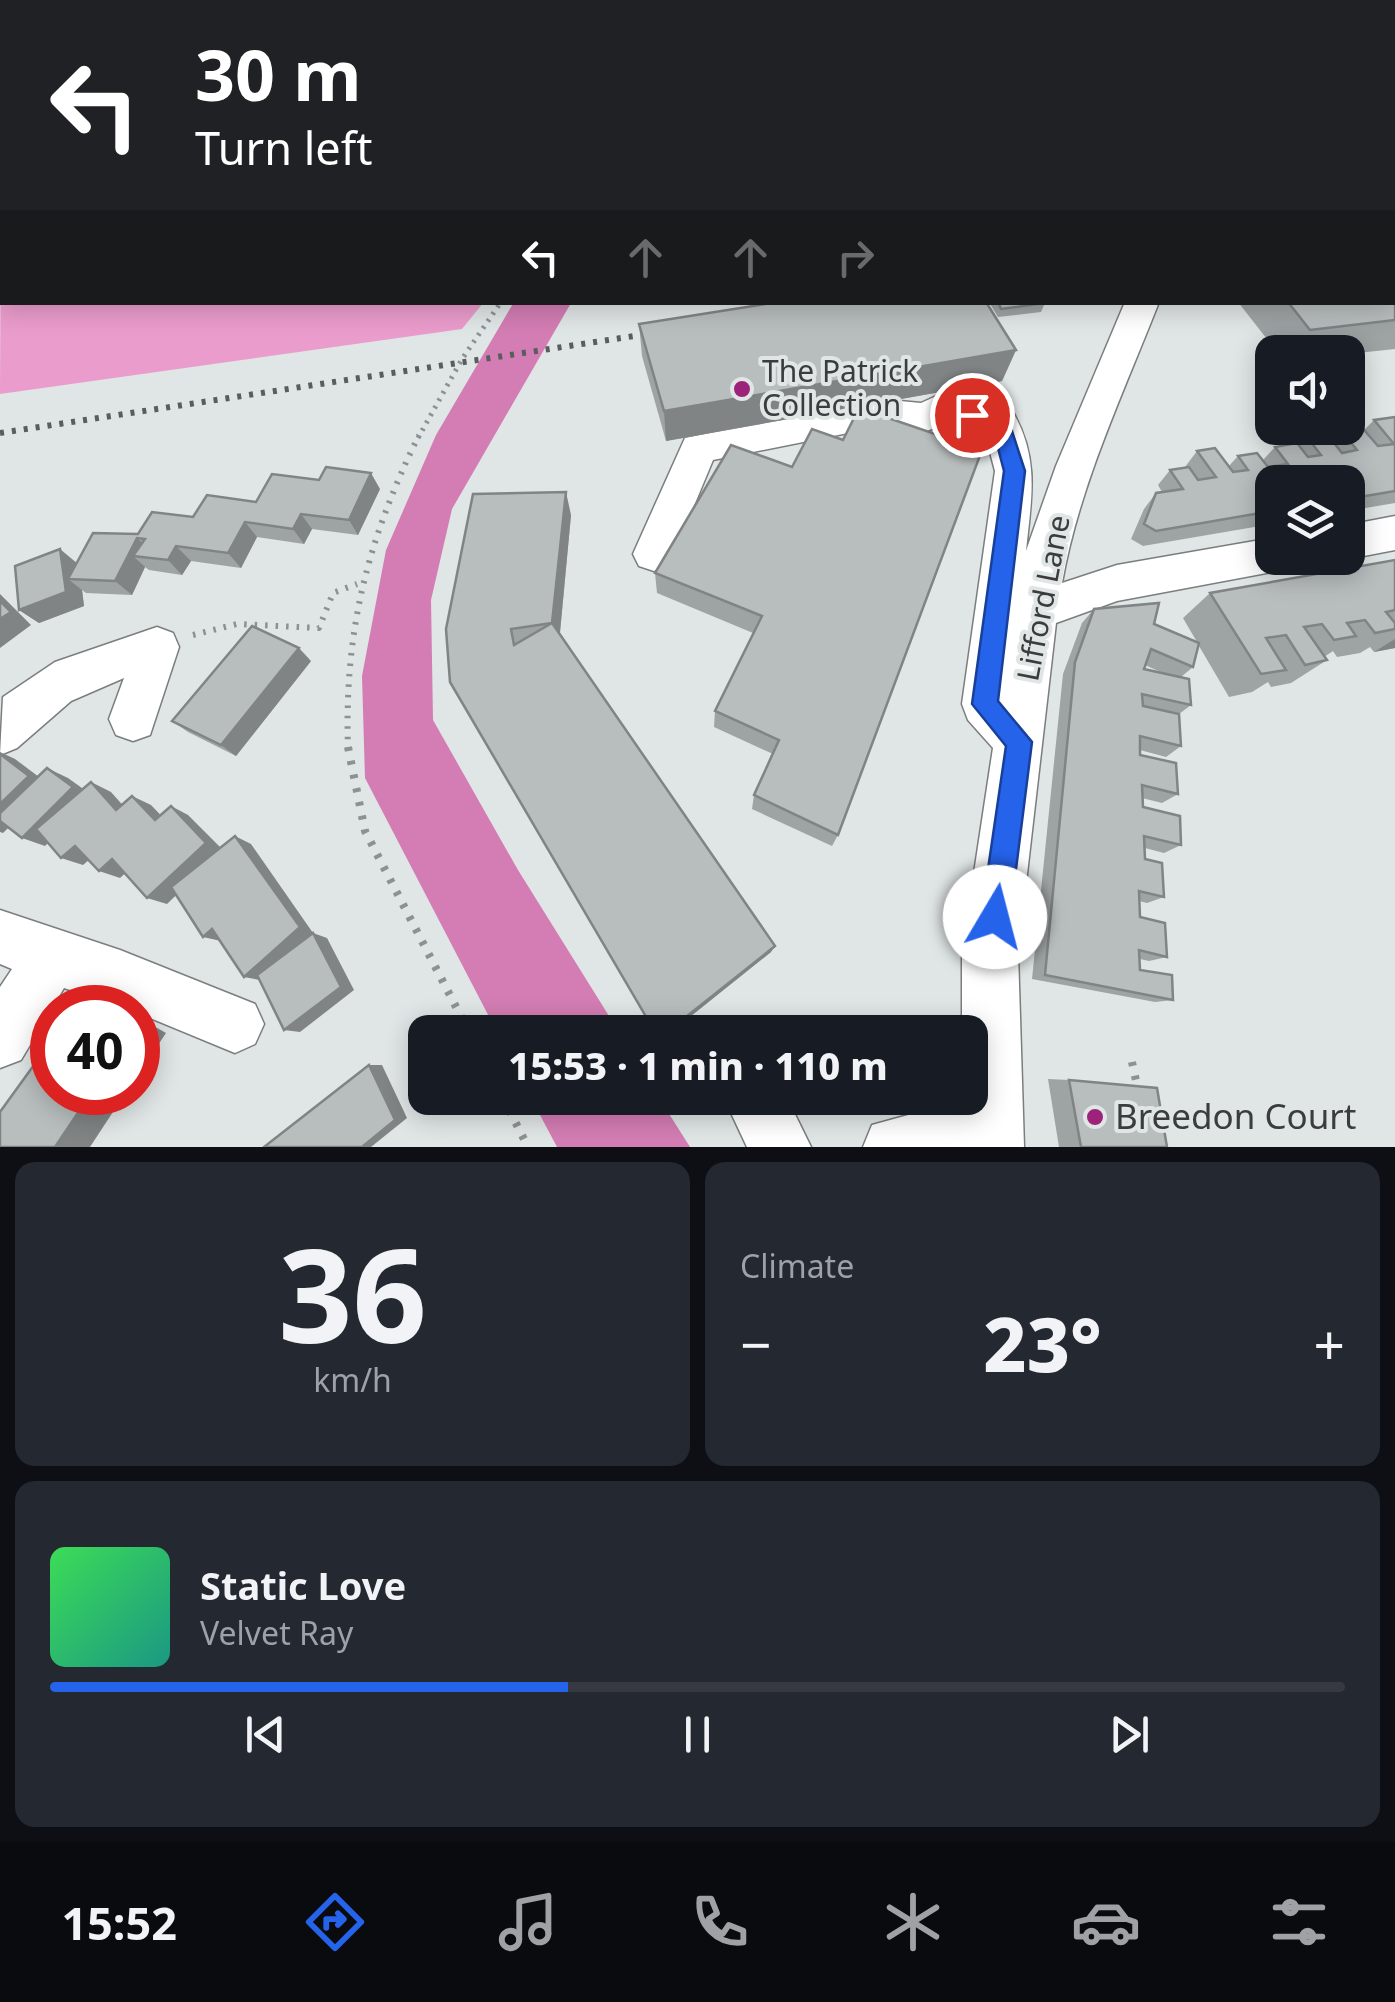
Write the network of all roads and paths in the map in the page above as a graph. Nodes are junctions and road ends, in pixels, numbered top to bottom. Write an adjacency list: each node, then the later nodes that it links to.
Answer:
1 (499, 305): 7 (path)
2 (1141, 305): 8 (street, Lifford Lane)
3 (1395, 533): 4 (street)
4 (1365, 539)
5 (654, 554): 12 (street)
6 (1255, 558): 8 (street)
7 (358, 584): 9 (path); 15 (path)
8 (1034, 611): 12 (street, Lifford Lane)
9 (157, 647): 10 (street); 11 (street)
10 (133, 719)
11 (0, 732)
12 (1019, 742): 22 (street, Lifford Lane)
13 (0, 937): 14 (street)
14 (52, 956): 16 (street); 17 (street)
15 (461, 1015)
16 (235, 1024)
17 (0, 1039)
18 (1132, 1062): 19 (path)
19 (1139, 1096)
20 (512, 1115): 23 (path)
21 (763, 1115): 24 (street)
22 (992, 1134): 25 (street)
23 (528, 1147)
24 (780, 1147)
25 (894, 1147)

